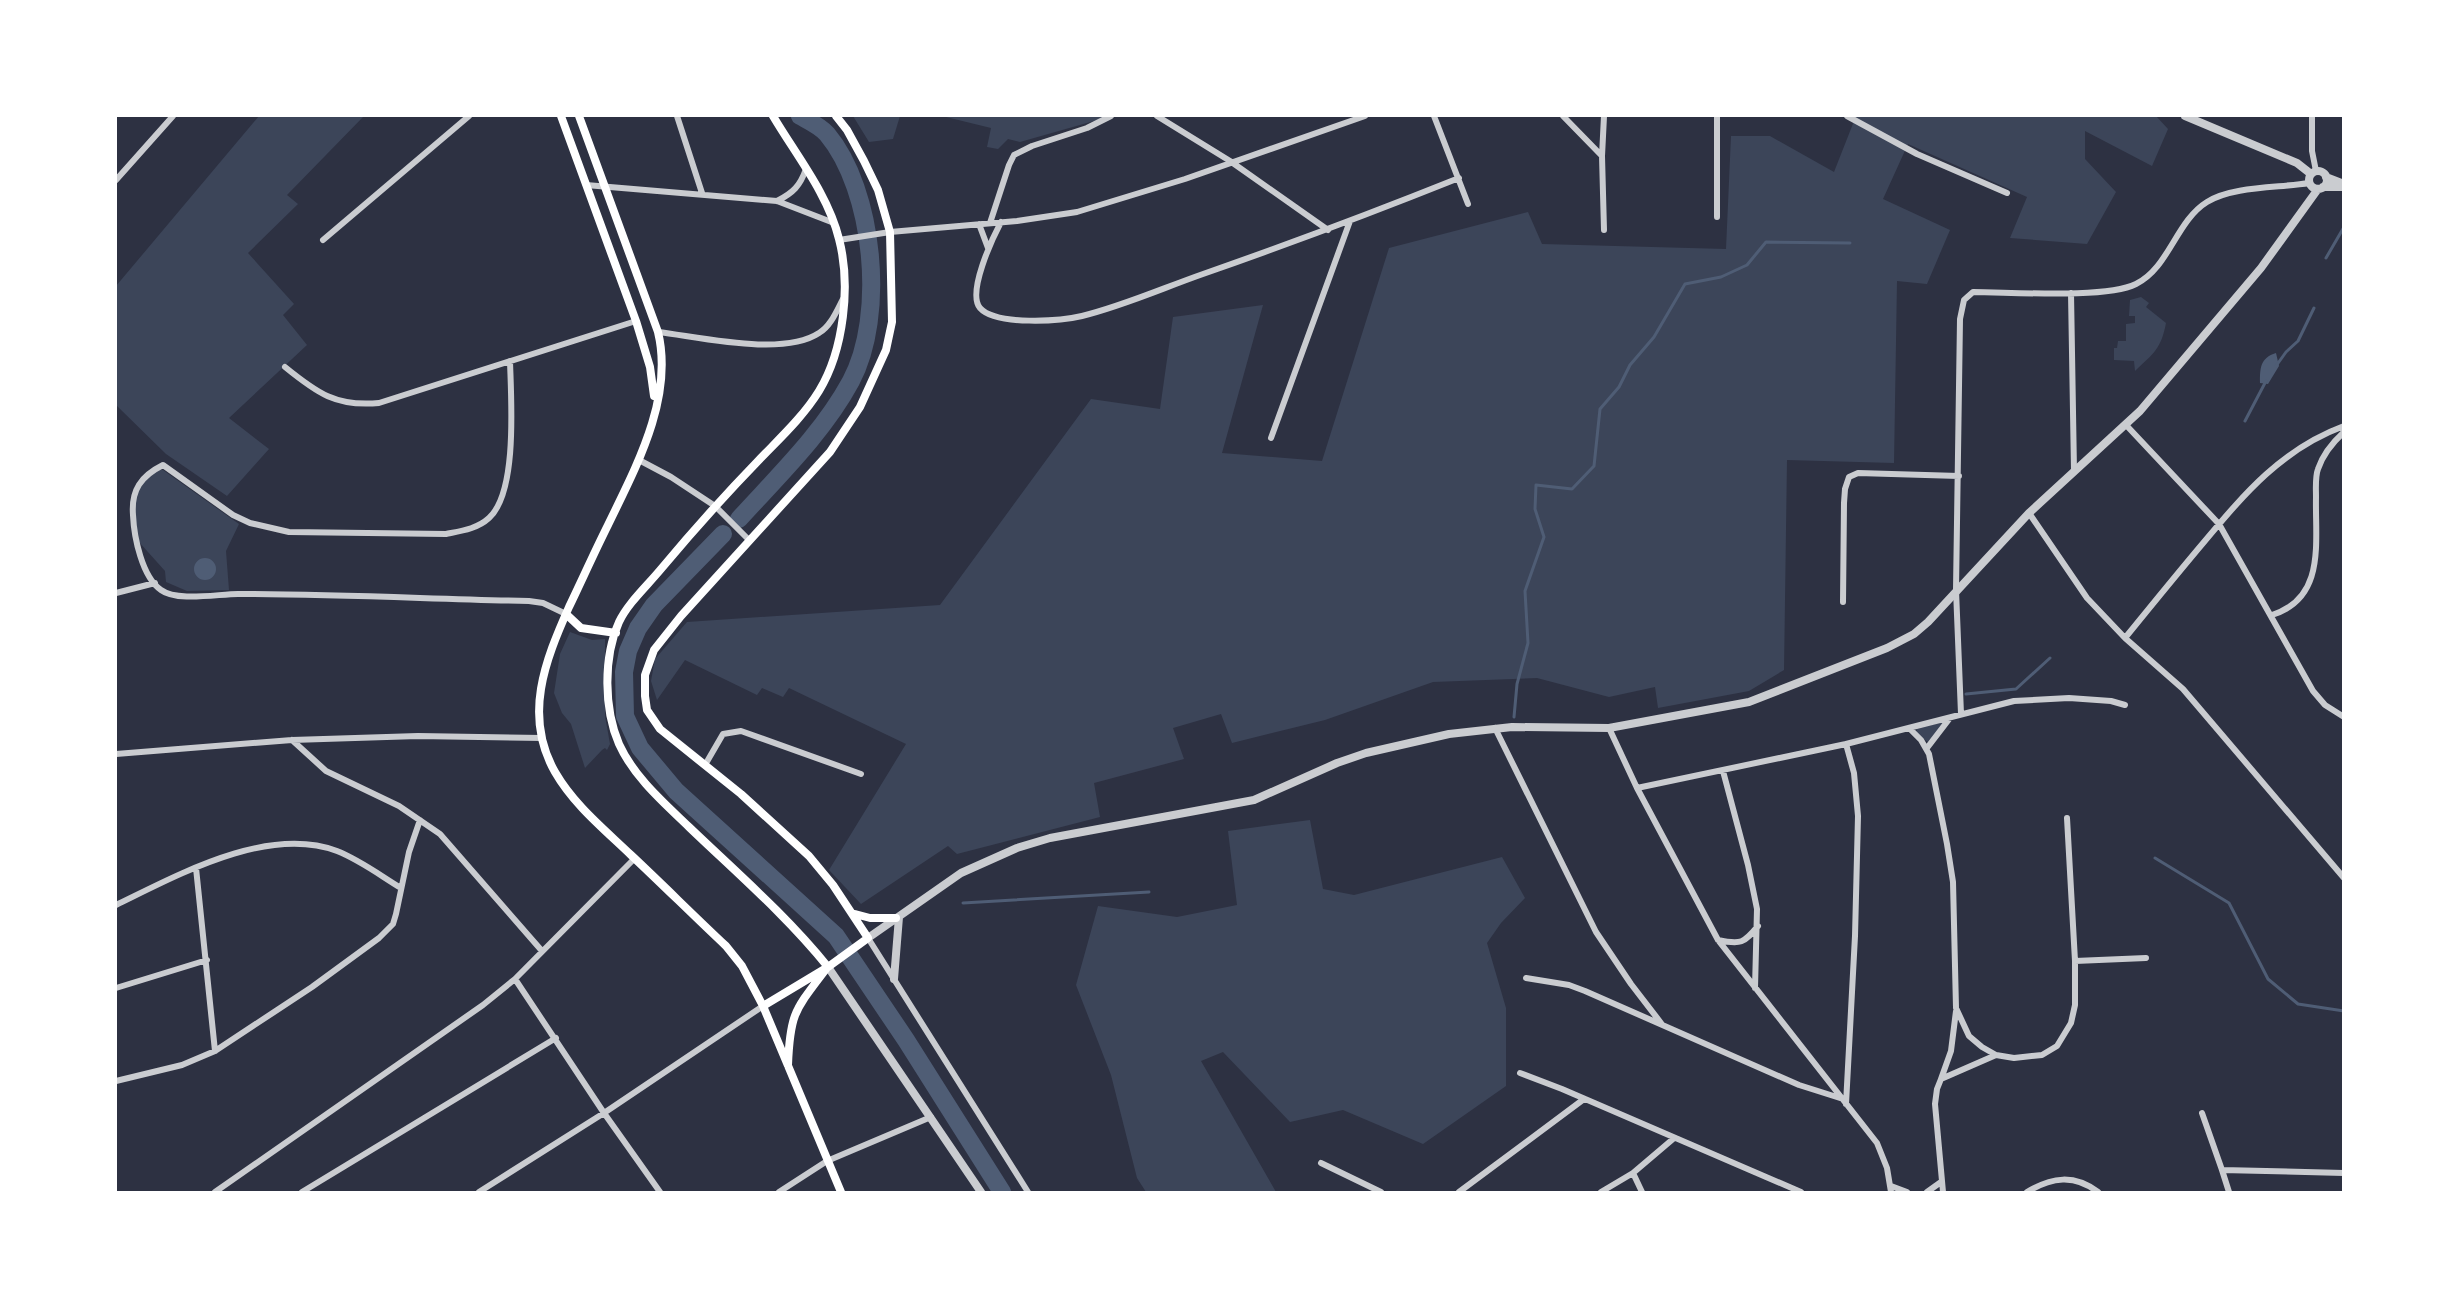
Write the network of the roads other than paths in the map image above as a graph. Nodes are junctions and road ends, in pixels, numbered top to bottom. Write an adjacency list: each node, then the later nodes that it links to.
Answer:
1 (173, 116): 22 (street)
2 (469, 116): 40 (street)
3 (561, 116): 24 (main road)
4 (579, 116): 25 (main road)
5 (676, 116): 28 (street)
6 (773, 116): 20 (main road)
7 (836, 116): 39 (main road)
8 (1111, 116): 35 (street)
9 (1157, 116): 19 (street)
10 (1365, 116): 19 (street)
11 (1434, 116): 21 (street)
12 (1563, 116): 18 (street)
13 (1604, 116): 18 (street)
14 (1717, 116): 31 (street)
15 (1847, 116): 27 (street)
16 (2185, 116): 23 (street)
17 (2312, 116): 23 (street)
18 (1602, 156): 38 (street)
19 (1230, 161): 33 (street); 37 (street)
20 (806, 169): 29 (street); 34 (main road)
21 (1459, 178): 30 (street); 32 (street)
22 (116, 180)
23 (2315, 182): 26 (street); 26 (street); 43 (street); 50 (street)
24 (586, 185): 25 (street); 45 (main road)
25 (604, 185): 28 (street); 46 (main road)
26 (2343, 185)
27 (2007, 192)
28 (702, 194): 29 (street)
29 (777, 201): 34 (street)
30 (1468, 204)
31 (1717, 217)
32 (1350, 221): 37 (street); 53 (street)
33 (1001, 222): 35 (street); 42 (street)
34 (834, 223): 41 (main road)
35 (990, 223): 36 (street)
36 (979, 224): 39 (street); 42 (street)
37 (1328, 230): 42 (street)
38 (1604, 230)
39 (890, 232): 41 (street); 60 (main road)
40 (323, 240)
41 (839, 240): 44 (main road)
42 (988, 248)
43 (2071, 293): 55 (street); 56 (street)
44 (845, 295): 46 (street); 57 (main road)
45 (636, 321): 47 (street); 49 (main road)
46 (658, 332): 49 (main road)
47 (510, 361): 48 (street); 61 (street)
48 (285, 368)
49 (656, 405): 54 (main road)
50 (2126, 425): 55 (street); 59 (street)
51 (2343, 426): 59 (street)
52 (2343, 432): 66 (street)
53 (1271, 438)
54 (639, 460): 57 (street); 65 (main road)
55 (2074, 471): 58 (street)
56 (1959, 476): 62 (street); 64 (street)
57 (715, 506): 60 (street); 67 (main road)
58 (2029, 513): 62 (street); 68 (street)
59 (2219, 524): 66 (street); 68 (street)
60 (749, 540): 81 (main road)
61 (155, 583): 63 (street); 65 (street)
62 (1956, 590): 70 (street); 74 (street)
63 (116, 593)
64 (1844, 602)
65 (566, 614): 67 (main road); 76 (main road)
66 (2272, 615): 71 (street)
67 (615, 633): 101 (main road)
68 (2125, 638): 89 (street)
69 (2125, 705): 70 (street)
70 (1961, 714): 72 (street)
71 (2343, 717)
72 (1950, 718): 75 (street); 79 (street)
73 (1495, 728): 74 (street); 93 (street); 109 (street)
74 (1610, 728): 84 (street)
75 (1909, 728): 78 (street); 79 (street)
76 (542, 738): 77 (street); 87 (main road)
77 (292, 740): 80 (street); 86 (street)
78 (1846, 744): 82 (street); 118 (street)
79 (1927, 748): 108 (street)
80 (116, 754)
81 (705, 765): 83 (street); 92 (main road)
82 (1723, 771): 84 (street); 94 (street)
83 (861, 774)
84 (1637, 788): 96 (street)
85 (2067, 818): 100 (street)
86 (420, 820): 90 (street); 97 (street)
87 (635, 858): 97 (street); 107 (main road)
88 (196, 868): 90 (street); 91 (street); 99 (street)
89 (2343, 878)
90 (401, 888): 111 (street)
91 (116, 904)
92 (855, 914): 93 (main road); 95 (main road)
93 (898, 917): 95 (street); 104 (street)
94 (1758, 925): 96 (street); 106 (street)
95 (868, 938): 101 (main road); 104 (street)
96 (1718, 940): 106 (street)
97 (542, 951): 103 (street)
98 (2146, 958): 100 (street)
99 (207, 960): 105 (street); 111 (street)
100 (2076, 961): 112 (street)
101 (828, 967): 107 (main road); 113 (main road); 121 (street)
102 (1526, 978): 109 (street)
103 (515, 979): 110 (street); 132 (street)
104 (894, 979): 139 (street)
105 (116, 988)
106 (1755, 989): 118 (street)
107 (763, 1006): 113 (main road); 119 (street)
108 (1956, 1008): 112 (street); 115 (street)
109 (1662, 1023): 118 (street)
110 (556, 1038): 119 (street); 133 (street)
111 (214, 1051): 116 (street)
112 (1996, 1055): 115 (street)
113 (788, 1069): 123 (main road)
114 (1520, 1073): 117 (street)
115 (1941, 1079): 128 (street)
116 (116, 1081)
117 (1584, 1099): 122 (street); 141 (street)
118 (1844, 1102): 130 (street)
119 (604, 1113): 131 (street); 135 (street)
120 (2202, 1113): 125 (street)
121 (931, 1118): 123 (street); 138 (street)
122 (1673, 1139): 126 (street); 129 (street)
123 (827, 1161): 136 (street); 137 (main road)
124 (1321, 1163): 140 (street)
125 (2222, 1170): 127 (street); 151 (street)
126 (1633, 1173): 142 (street); 143 (street)
127 (2343, 1173)
128 (1941, 1182): 147 (street); 148 (street)
129 (1782, 1185): 144 (street); 145 (street)
130 (1891, 1189): 146 (street)
131 (487, 1190): 134 (street)
132 (215, 1192)
133 (302, 1192)
134 (479, 1192)
135 (660, 1192)
136 (778, 1192)
137 (841, 1192)
138 (981, 1192)
139 (1028, 1192)
140 (1381, 1192)
141 (1459, 1192)
142 (1601, 1192)
143 (1642, 1192)
144 (1778, 1192)
145 (1801, 1192)
146 (1907, 1192)
147 (1928, 1192)
148 (1943, 1192)
149 (2027, 1192): 150 (street)
150 (2098, 1192)
151 (2229, 1192)

